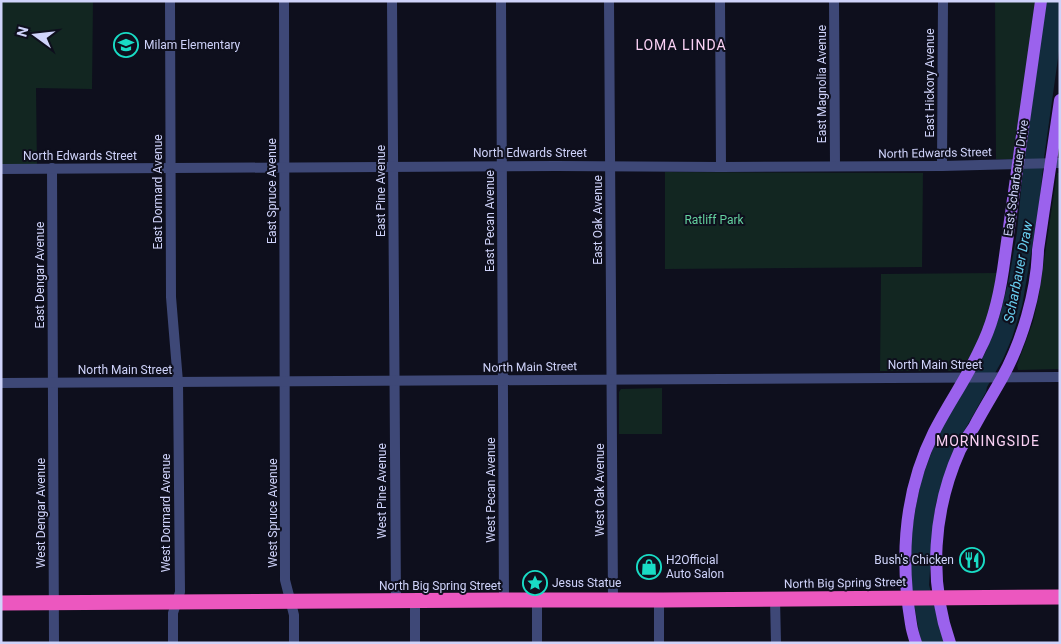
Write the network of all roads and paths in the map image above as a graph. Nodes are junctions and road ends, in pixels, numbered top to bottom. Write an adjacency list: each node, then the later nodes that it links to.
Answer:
1 (170, 1): 22 (street, East Dormard Avenue)
2 (284, 1): 18 (street, East Spruce Avenue)
3 (392, 1): 13 (street, East Pine Avenue)
4 (501, 1): 14 (street, East Pecan Avenue)
5 (609, 1): 15 (street, East Oak Avenue)
6 (720, 1): 19 (street)
7 (834, 1): 16 (street, East Magnolia Avenue)
8 (943, 1): 17 (street, East Hickory Avenue)
9 (1041, 1): 12 (main road, East Scharbauer Drive)
10 (1060, 100): 11 (main road)
11 (1055, 163): 12 (street, North Edwards Street); 24 (main road)
12 (1018, 164): 17 (street, North Edwards Street); 23 (main road, East Scharbauer Drive)
13 (394, 166): 14 (street, North Edwards Street); 18 (street, North Edwards Street); 27 (street, East Pine Avenue)
14 (502, 166): 15 (street, North Edwards Street); 28 (street, East Pecan Avenue)
15 (610, 166): 19 (street, North Edwards Street); 26 (street, East Oak Avenue)
16 (834, 166): 17 (street, North Edwards Street); 19 (street, North Edwards Street)
17 (942, 166)
18 (285, 167): 22 (street, North Edwards Street); 32 (street, East Spruce Avenue)
19 (721, 167)
20 (1, 168): 21 (street, North Edwards Street)
21 (52, 168): 22 (street, North Edwards Street); 30 (street, East Dengar Avenue)
22 (171, 168): 31 (street, East Dormard Avenue)
23 (965, 377): 24 (street, North Main Street); 26 (street, North Main Street); 34 (main road, East Scharbauer Drive)
24 (1003, 377): 25 (street, North Main Street); 35 (main road)
25 (1060, 377)
26 (611, 379): 28 (street, North Main Street); 39 (street, West Oak Avenue)
27 (394, 380): 28 (street, North Main Street); 32 (street, North Main Street); 41 (street, West Pine Avenue)
28 (503, 380): 37 (street, West Pecan Avenue)
29 (1, 382): 30 (street, North Main Street)
30 (52, 382): 31 (street, North Main Street); 44 (street, West Dengar Avenue)
31 (178, 382): 32 (street, North Main Street); 45 (street, West Dormard Avenue)
32 (286, 382): 43 (street, West Spruce Avenue)
33 (1060, 597): 35 (highway, North Big Spring Street)
34 (907, 598): 35 (highway, North Big Spring Street); 36 (highway, North Big Spring Street); 54 (main road, East Scharbauer Drive)
35 (938, 598): 55 (main road)
36 (775, 599): 40 (highway, North Big Spring Street); 53 (street)
37 (504, 600): 38 (highway, North Big Spring Street); 42 (highway, North Big Spring Street)
38 (537, 600): 39 (highway, North Big Spring Street); 51 (street)
39 (613, 600): 40 (highway, North Big Spring Street)
40 (659, 600): 52 (street)
41 (396, 601): 42 (highway, North Big Spring Street); 43 (highway, North Big Spring Street)
42 (415, 601): 50 (street)
43 (291, 602): 45 (highway, North Big Spring Street); 49 (street, West Spruce Avenue)
44 (54, 603): 45 (highway, North Big Spring Street); 46 (highway, North Big Spring Street); 47 (street, West Dengar Avenue)
45 (176, 603): 48 (street, West Dormard Avenue)
46 (1, 604)
47 (54, 643)
48 (173, 643)
49 (294, 643)
50 (415, 643)
51 (538, 643)
52 (659, 643)
53 (776, 643)
54 (916, 643)
55 (950, 643)

